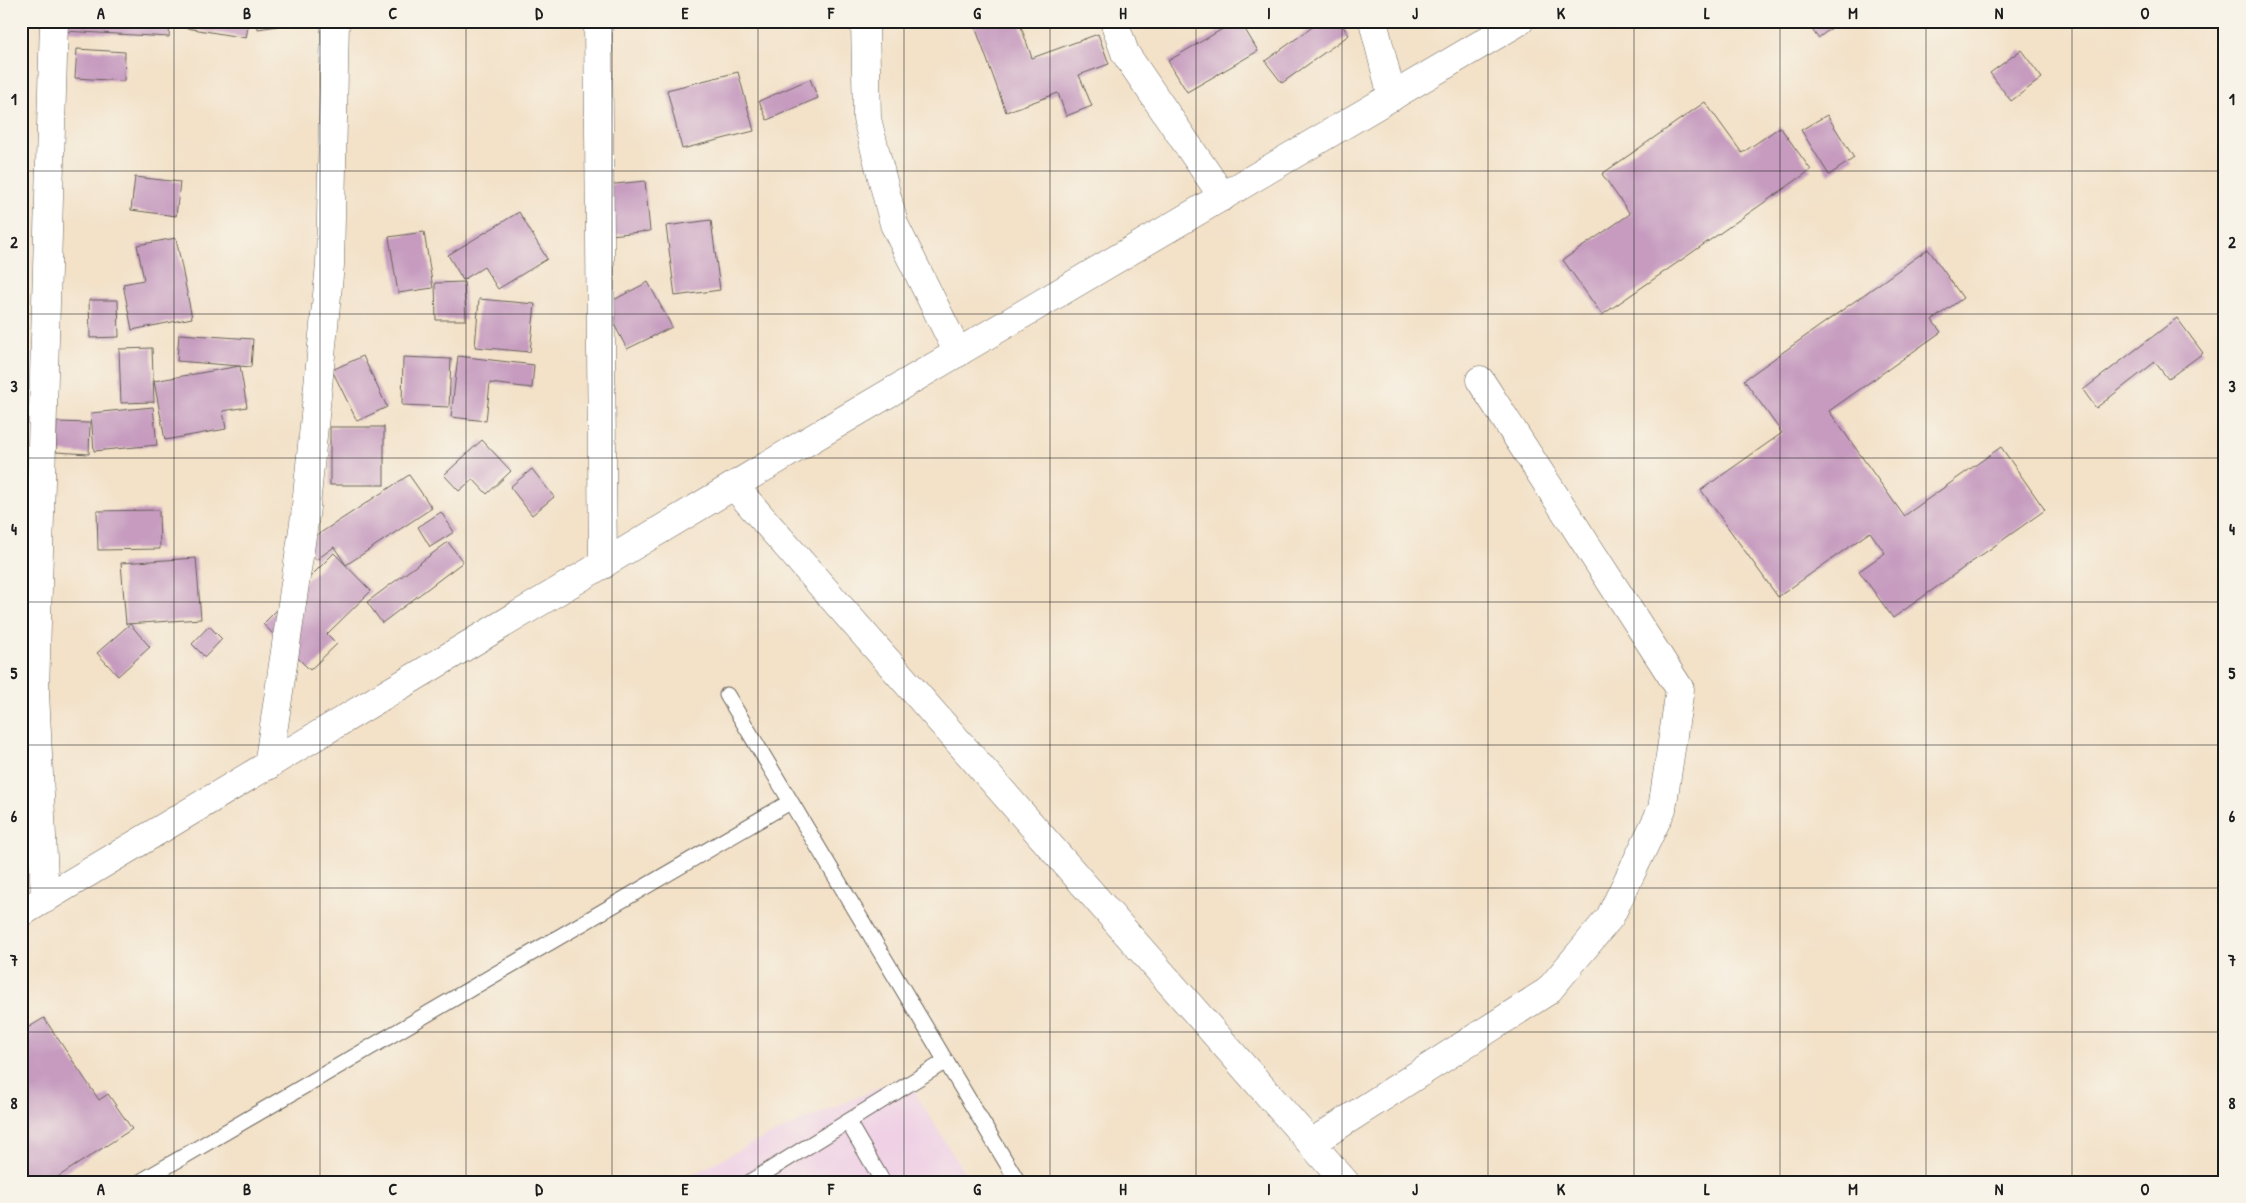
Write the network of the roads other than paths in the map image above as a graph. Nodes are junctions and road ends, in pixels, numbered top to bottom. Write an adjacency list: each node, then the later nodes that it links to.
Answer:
1 (54, 21): 14 (street)
2 (335, 21): 16 (street)
3 (598, 21): 13 (street)
4 (865, 21): 10 (street)
5 (1114, 21): 9 (street)
6 (1373, 21): 8 (street)
7 (1520, 21): 8 (street)
8 (1392, 97): 9 (street)
9 (1223, 196): 10 (street)
10 (958, 353): 12 (street)
11 (1480, 380): 22 (street)
12 (734, 486): 13 (street); 22 (street)
13 (603, 565): 16 (street)
14 (28, 693): 18 (street)
15 (727, 696): 17 (lane)
16 (268, 766): 18 (street)
17 (790, 802): 20 (lane); 23 (lane)
18 (45, 899): 19 (street)
19 (21, 913)
20 (946, 1061): 21 (lane); 26 (lane)
21 (848, 1122): 24 (lane); 25 (lane)
22 (1311, 1143): 27 (street)
23 (140, 1182)
24 (750, 1182)
25 (883, 1182)
26 (1018, 1182)
27 (1345, 1182)

